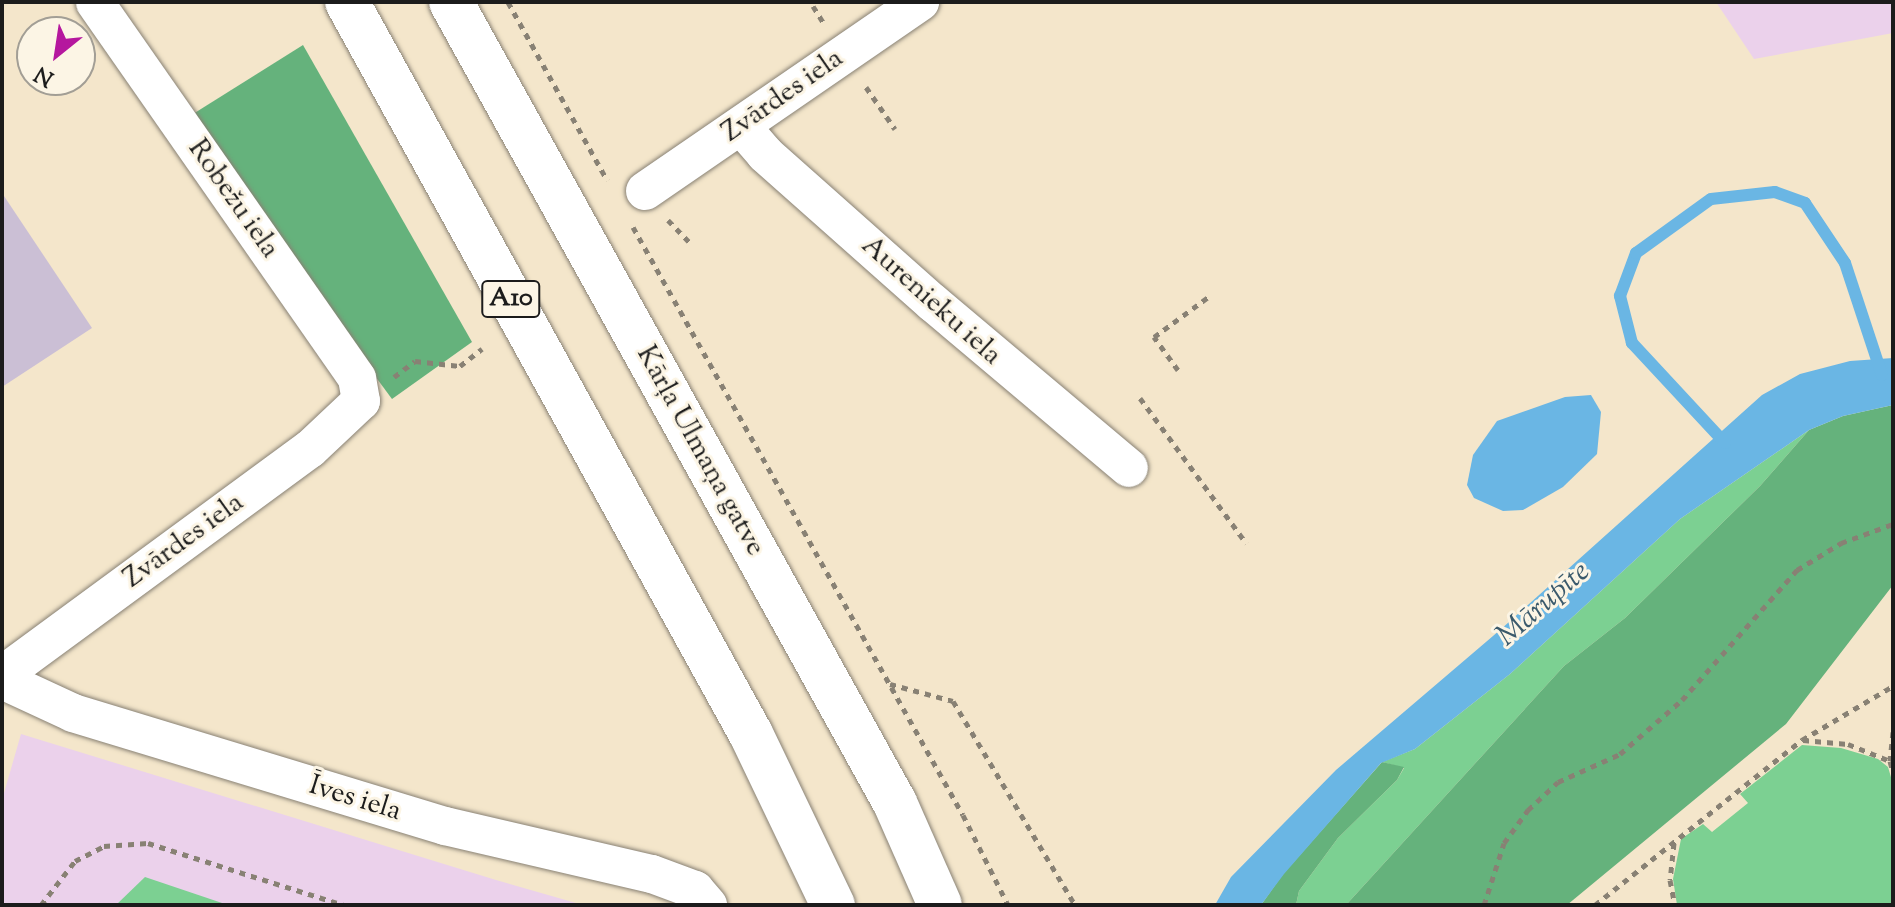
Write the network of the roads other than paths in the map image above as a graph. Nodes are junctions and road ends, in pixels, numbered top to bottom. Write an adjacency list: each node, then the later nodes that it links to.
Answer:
1 (95, 2): 7 (street, Robežu iela)
2 (347, 2): 11 (highway, A10)
3 (451, 2): 12 (highway, Kārļa Ulmaņa gatve)
4 (920, 2): 5 (street, Zvārdes iela)
5 (741, 126): 6 (street, Zvārdes iela); 8 (street, Aurenieku iela)
6 (630, 202)
7 (361, 401): 9 (street, Zvārdes iela)
8 (1129, 468)
9 (2, 678): 10 (street, Īves iela)
10 (708, 905)
11 (833, 905)
12 (940, 905)

